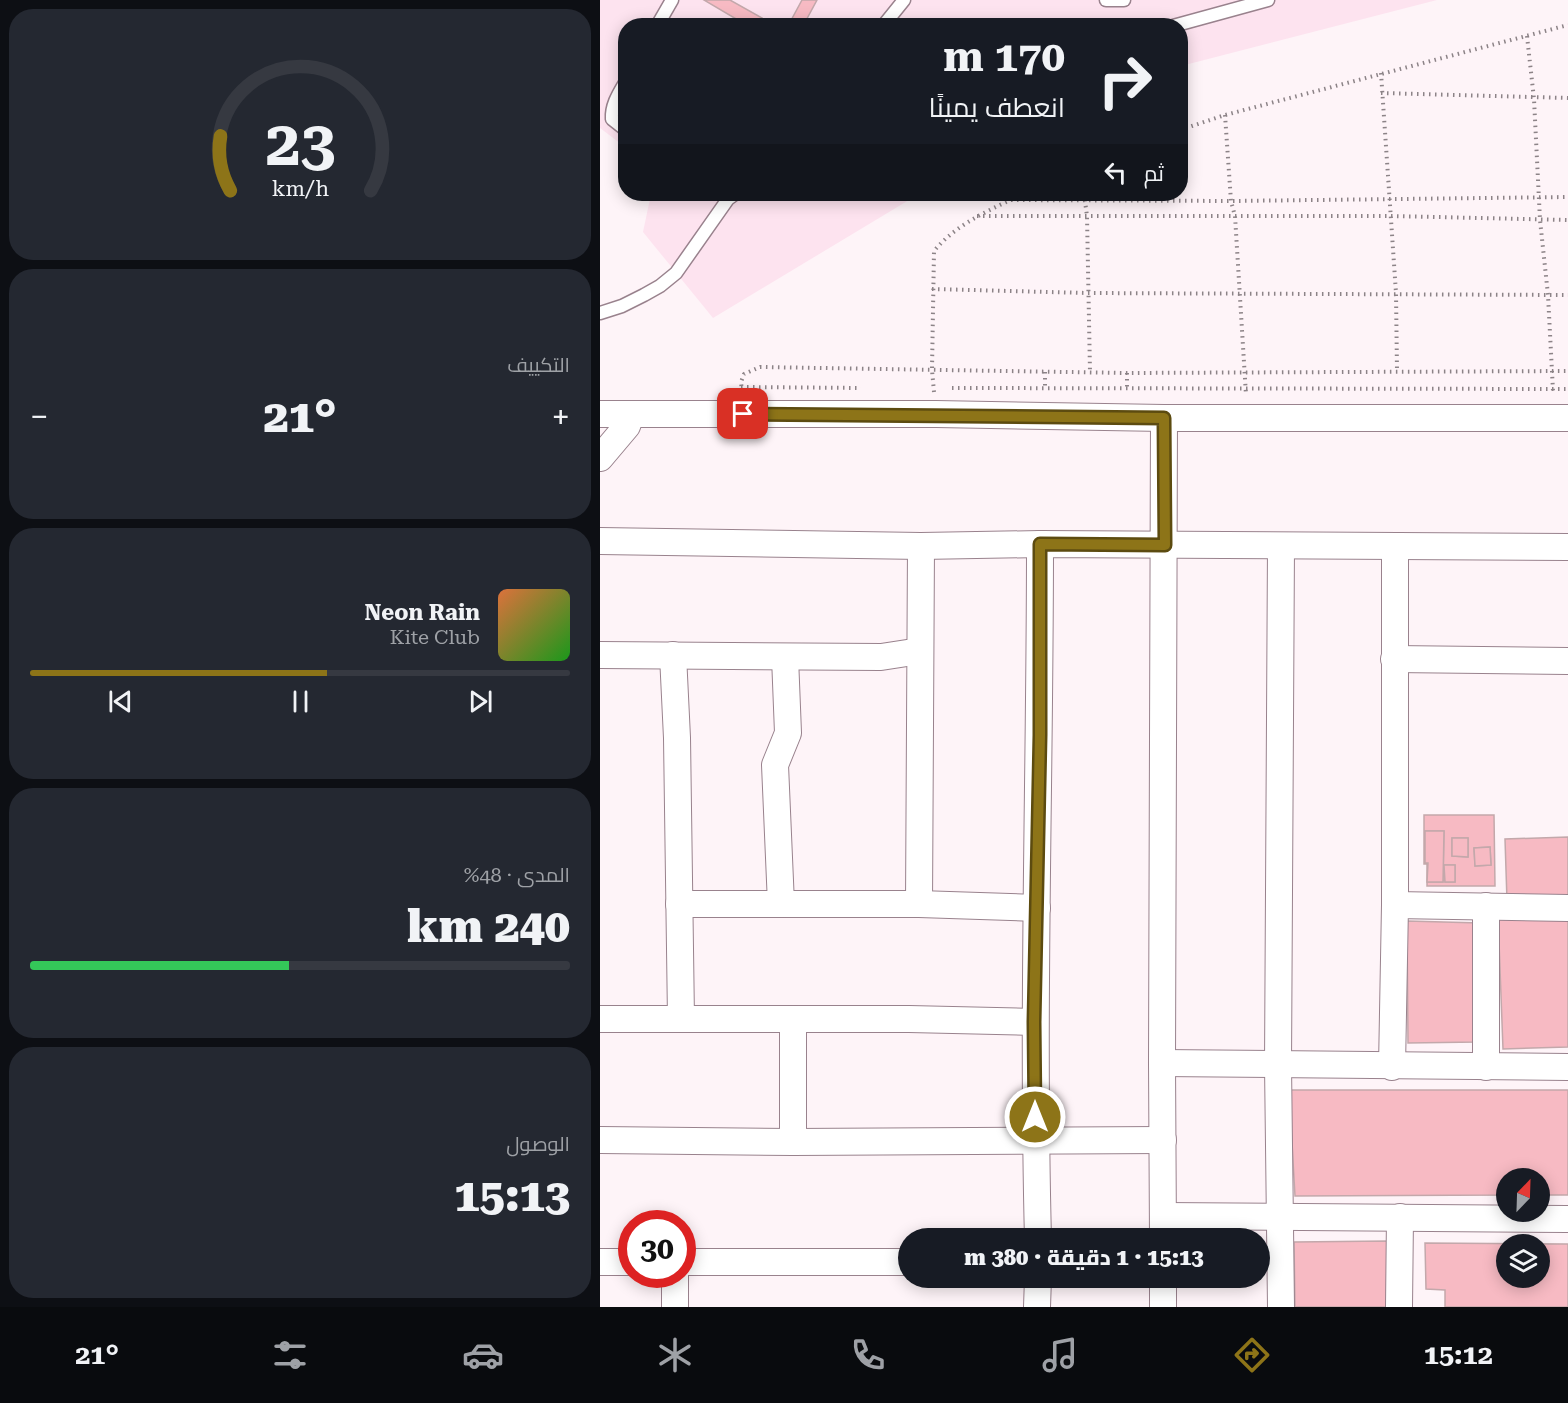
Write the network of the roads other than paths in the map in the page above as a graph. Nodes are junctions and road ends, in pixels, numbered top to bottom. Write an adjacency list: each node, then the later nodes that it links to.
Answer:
1 (672, 0): 6 (lane)
2 (904, 0): 7 (lane)
3 (1106, 0): 4 (lane)
4 (1124, 0)
5 (1268, 0): 8 (lane)
6 (662, 18)
7 (889, 18)
8 (1188, 22)
9 (618, 93): 10 (lane)
10 (618, 124)
11 (724, 201): 12 (lane)
12 (600, 313)
13 (600, 414): 14 (street)
14 (631, 415): 16 (street); 17 (street)
15 (1568, 417): 16 (street)
16 (1164, 418): 20 (street)
17 (600, 458)
18 (600, 541): 21 (street)
19 (1040, 544): 20 (street); 21 (street); 36 (street)
20 (1165, 545): 22 (street); 42 (street)
21 (921, 546): 25 (street)
22 (1281, 546): 23 (street); 43 (street)
23 (1395, 546): 24 (street); 29 (street)
24 (1568, 547)
25 (920, 651): 28 (street); 33 (street)
26 (600, 655): 27 (street)
27 (673, 655): 28 (street); 31 (street)
28 (785, 657): 32 (street)
29 (1394, 659): 30 (street); 34 (street)
30 (1568, 661)
31 (679, 904): 32 (street); 39 (street)
32 (781, 904): 33 (street)
33 (919, 904): 36 (street)
34 (1395, 905): 35 (street); 44 (street)
35 (1486, 906): 37 (street); 45 (street)
36 (1037, 908): 41 (street)
37 (1568, 908)
38 (600, 1019): 39 (street)
39 (681, 1019): 40 (street)
40 (793, 1019): 41 (street); 50 (street)
41 (1034, 1022): 49 (street)
42 (1162, 1063): 43 (street); 48 (street)
43 (1278, 1065): 44 (street); 51 (street)
44 (1392, 1066): 45 (street)
45 (1486, 1067): 46 (street)
46 (1568, 1067)
47 (600, 1140): 50 (street)
48 (1163, 1140): 49 (street); 54 (street)
49 (1035, 1141): 50 (street); 55 (street)
50 (793, 1142)
51 (1281, 1217): 52 (street); 54 (street); 66 (street)
52 (1400, 1217): 53 (street); 67 (street)
53 (1568, 1218)
54 (1163, 1227)
55 (1038, 1228)
56 (600, 1262): 57 (street)
57 (618, 1262)
58 (696, 1262): 59 (street)
59 (898, 1262)
60 (675, 1288): 63 (street)
61 (1038, 1288): 64 (street)
62 (1163, 1288): 65 (street)
63 (675, 1307)
64 (1037, 1307)
65 (1163, 1307)
66 (1281, 1307)
67 (1399, 1307)

